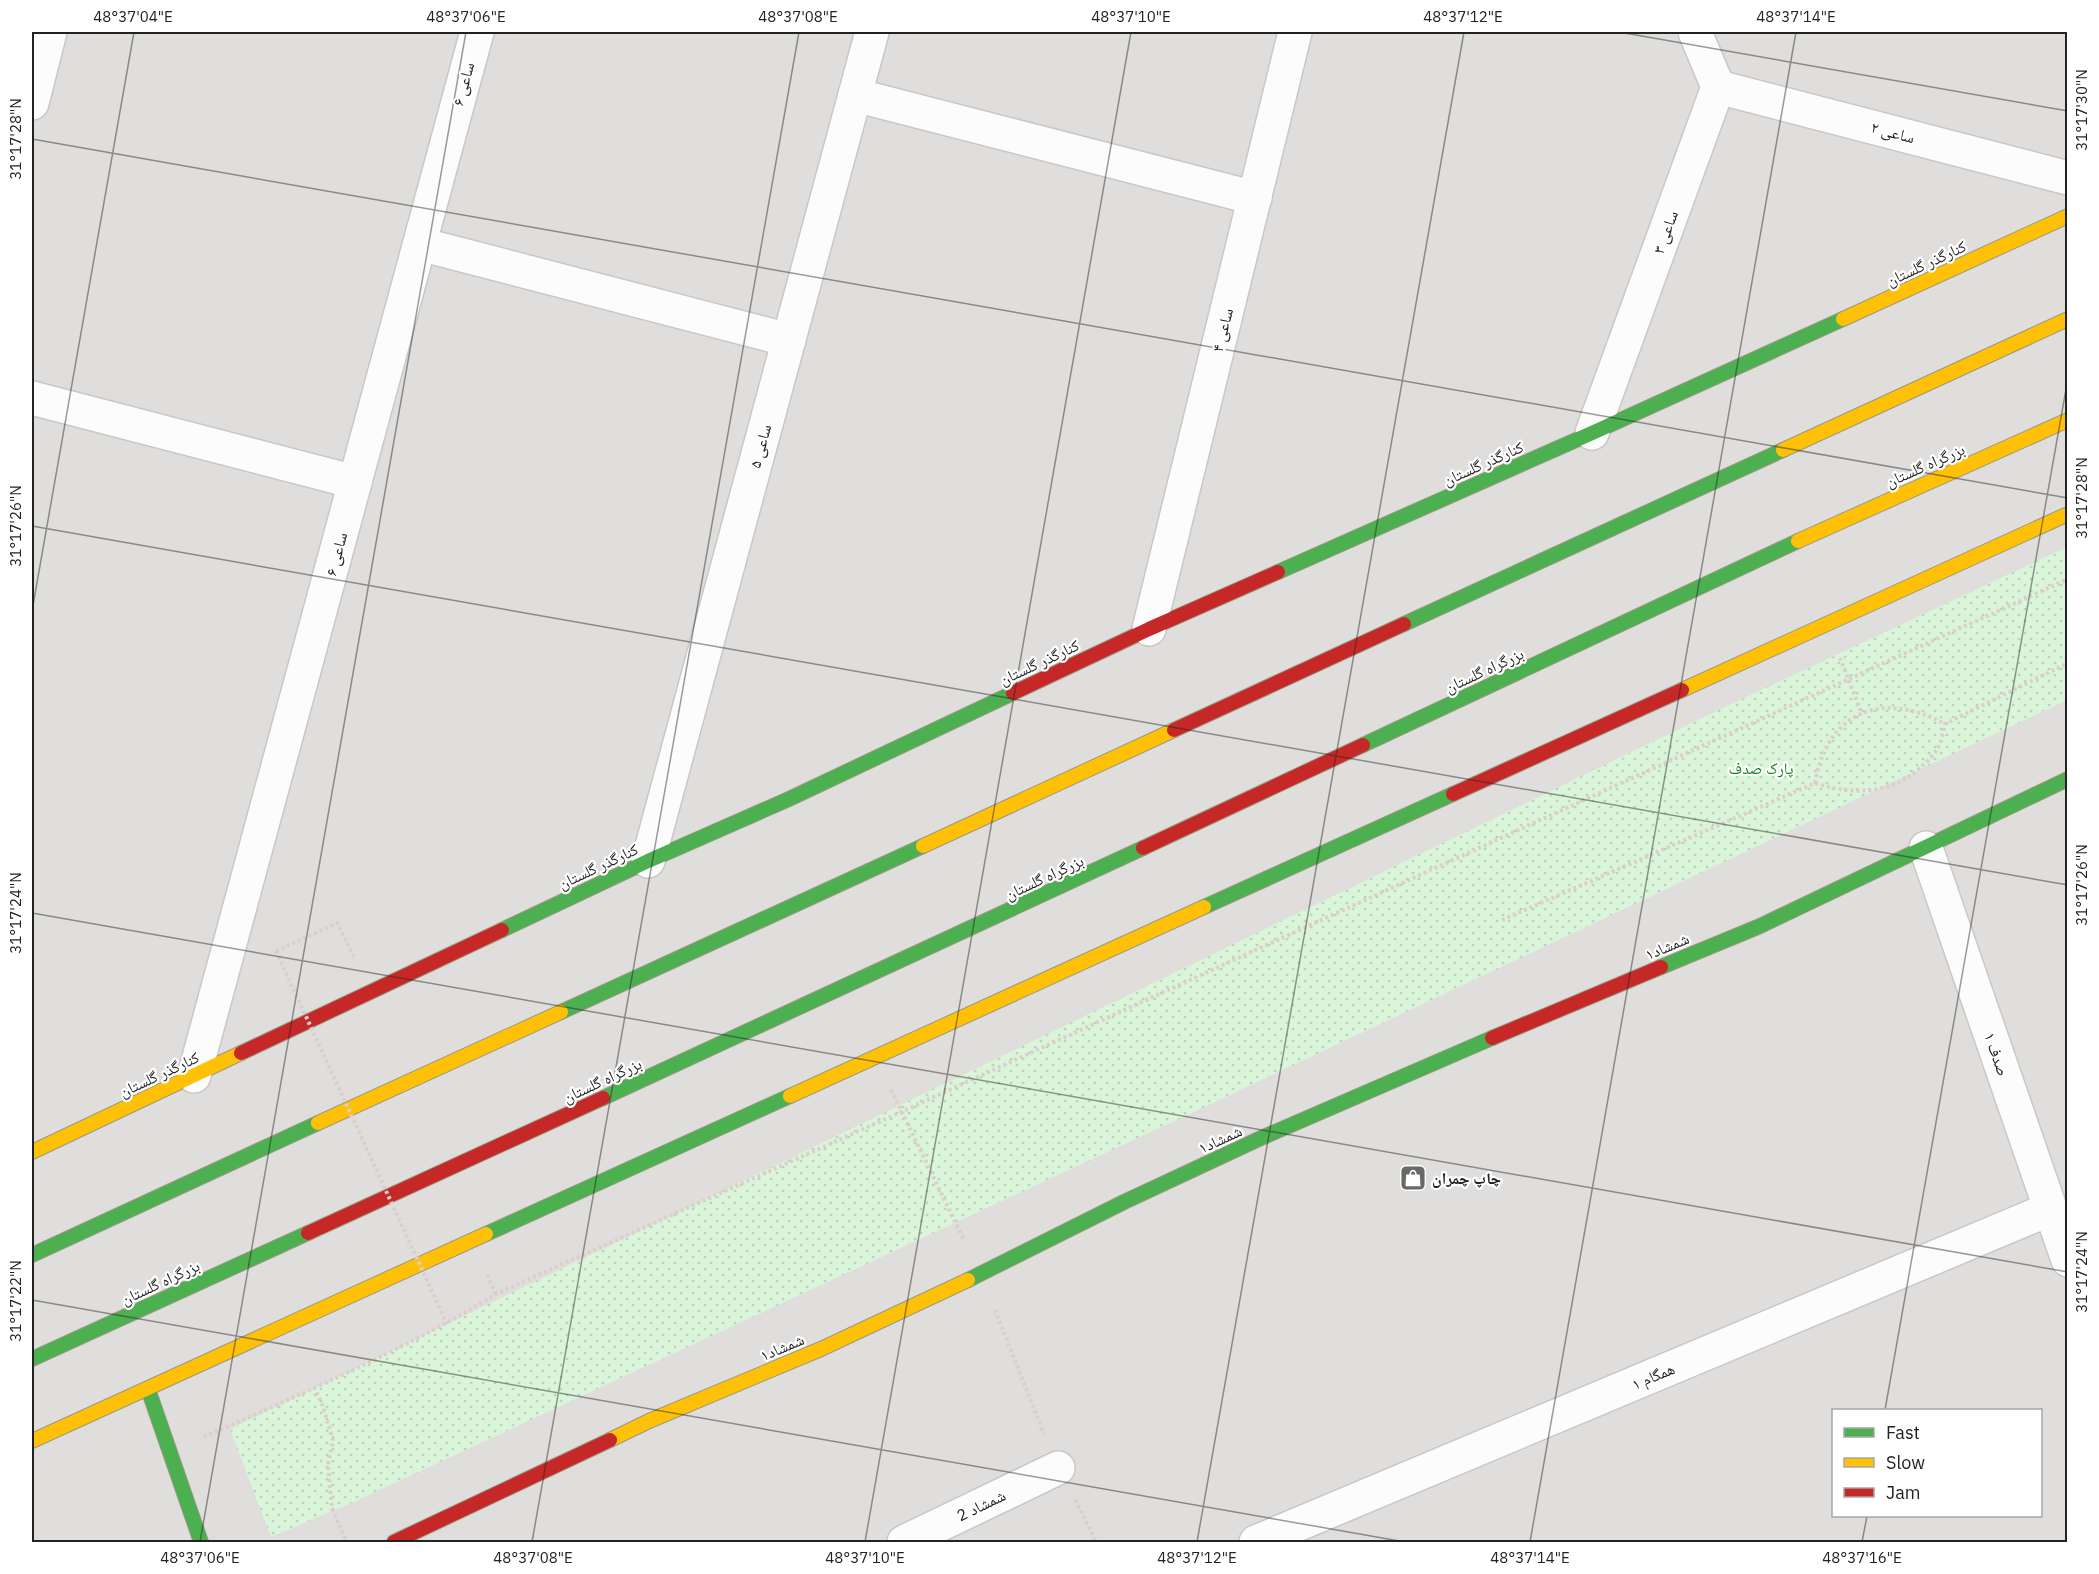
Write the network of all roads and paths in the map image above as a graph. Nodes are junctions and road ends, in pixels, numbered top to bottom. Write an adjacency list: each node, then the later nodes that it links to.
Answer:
1 (50, 32): 8 (street)
2 (477, 32): 12 (street, ساعی ۶)
3 (873, 32): 7 (street, ساعی ۵)
4 (1296, 32): 10 (street, ساعی ۴)
5 (1695, 32): 6 (street)
6 (1718, 87): 9 (street, ساعی ۲); 17 (street, ساعی ۳)
7 (855, 95): 10 (street); 14 (street, ساعی ۵)
8 (32, 97)
9 (2067, 178)
10 (1255, 198): 22 (street, ساعی ۴)
11 (2067, 216): 17 (main road, کنارگذر گلستان)
12 (420, 244): 14 (street); 18 (street, ساعی ۶)
13 (2067, 319): 38 (main road)
14 (789, 340): 30 (street, ساعی ۵)
15 (32, 398): 18 (street)
16 (2067, 420): 42 (main road, بزرگراه گلستان)
17 (1592, 433): 22 (main road, کنارگذر گلستان)
18 (355, 482): 34 (street, ساعی ۶)
19 (2067, 514): 21 (main road)
20 (2067, 579): 24 (path)
21 (1827, 623): 24 (path); 33 (main road)
22 (1149, 629): 30 (main road, کنارگذر گلستان)
23 (2067, 663): 26 (path)
24 (1848, 679): 25 (path); 35 (path)
25 (1862, 714): 26 (path); 28 (path)
26 (1945, 724): 28 (path)
27 (2067, 779): 29 (main road, شمشاد۱)
28 (1815, 783): 31 (path)
29 (1926, 848): 37 (street, صدف ۱); 40 (main road, شمشاد۱)
30 (648, 861): 34 (main road, کنارگذر گلستان)
31 (1502, 920)
32 (338, 923): 41 (path, bridge)
33 (877, 1056): 35 (path); 44 (main road)
34 (195, 1076): 36 (main road, کنارگذر گلستان)
35 (901, 1112): 40 (path); 41 (path)
36 (32, 1152)
37 (2050, 1209): 39 (street, صدف ۱); 53 (street, همگام ۱)
38 (32, 1255)
39 (2067, 1260)
40 (981, 1274): 47 (path); 50 (main road, شمشاد۱)
41 (447, 1324): 43 (path)
42 (32, 1359)
43 (314, 1388): 46 (path); 49 (path)
44 (148, 1389): 45 (main road); 46 (main road)
45 (32, 1441)
46 (170, 1452): 48 (main road)
47 (1058, 1468): 51 (street, شمشاد 2); 52 (path)
48 (201, 1542)
49 (346, 1542)
50 (394, 1542)
51 (904, 1542)
52 (1096, 1542)
53 (1256, 1542)

